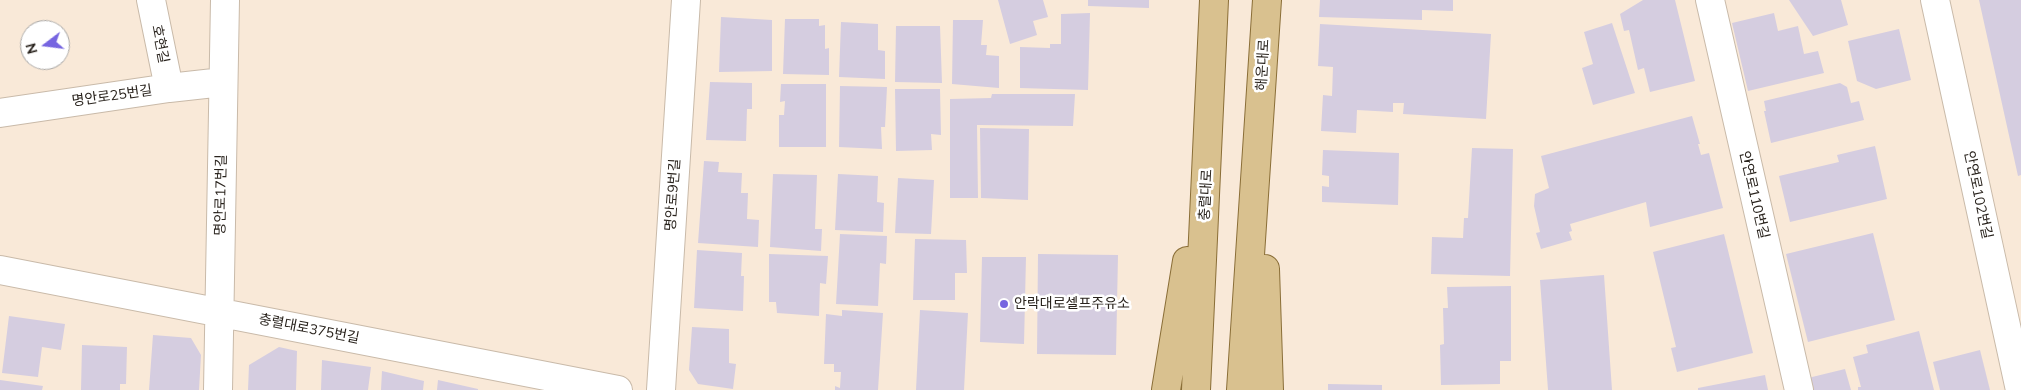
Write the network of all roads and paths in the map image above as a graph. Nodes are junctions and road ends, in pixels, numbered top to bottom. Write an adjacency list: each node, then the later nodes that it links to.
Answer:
1 (151, 0): 9 (street, 호현길)
2 (225, 0): 8 (street, 명안로17번길)
3 (686, 0): 17 (street, 명안로9번길)
4 (1214, 0): 11 (main road, 충렬대로)
5 (1710, 0): 22 (street, 안연로110번길)
6 (1935, 0): 23 (street, 안연로102번길)
7 (1265, 8): 12 (main road, 해운대로)
8 (223, 82): 9 (street, 명안로25번길); 14 (street, 명안로17번길)
9 (169, 88): 10 (street, 명안로25번길)
10 (0, 112)
11 (1209, 126): 18 (main road); 19 (main road, 충렬대로)
12 (1260, 130): 20 (main road); 21 (main road)
13 (0, 270): 14 (street, 충렬대로375번길)
14 (219, 312): 15 (street, 명안로17번길); 16 (street, 충렬대로375번길)
15 (218, 390)
16 (618, 390)
17 (661, 390)
18 (1166, 390)
19 (1196, 390)
20 (1241, 390)
21 (1269, 390)
22 (1799, 390)
23 (2020, 390)

